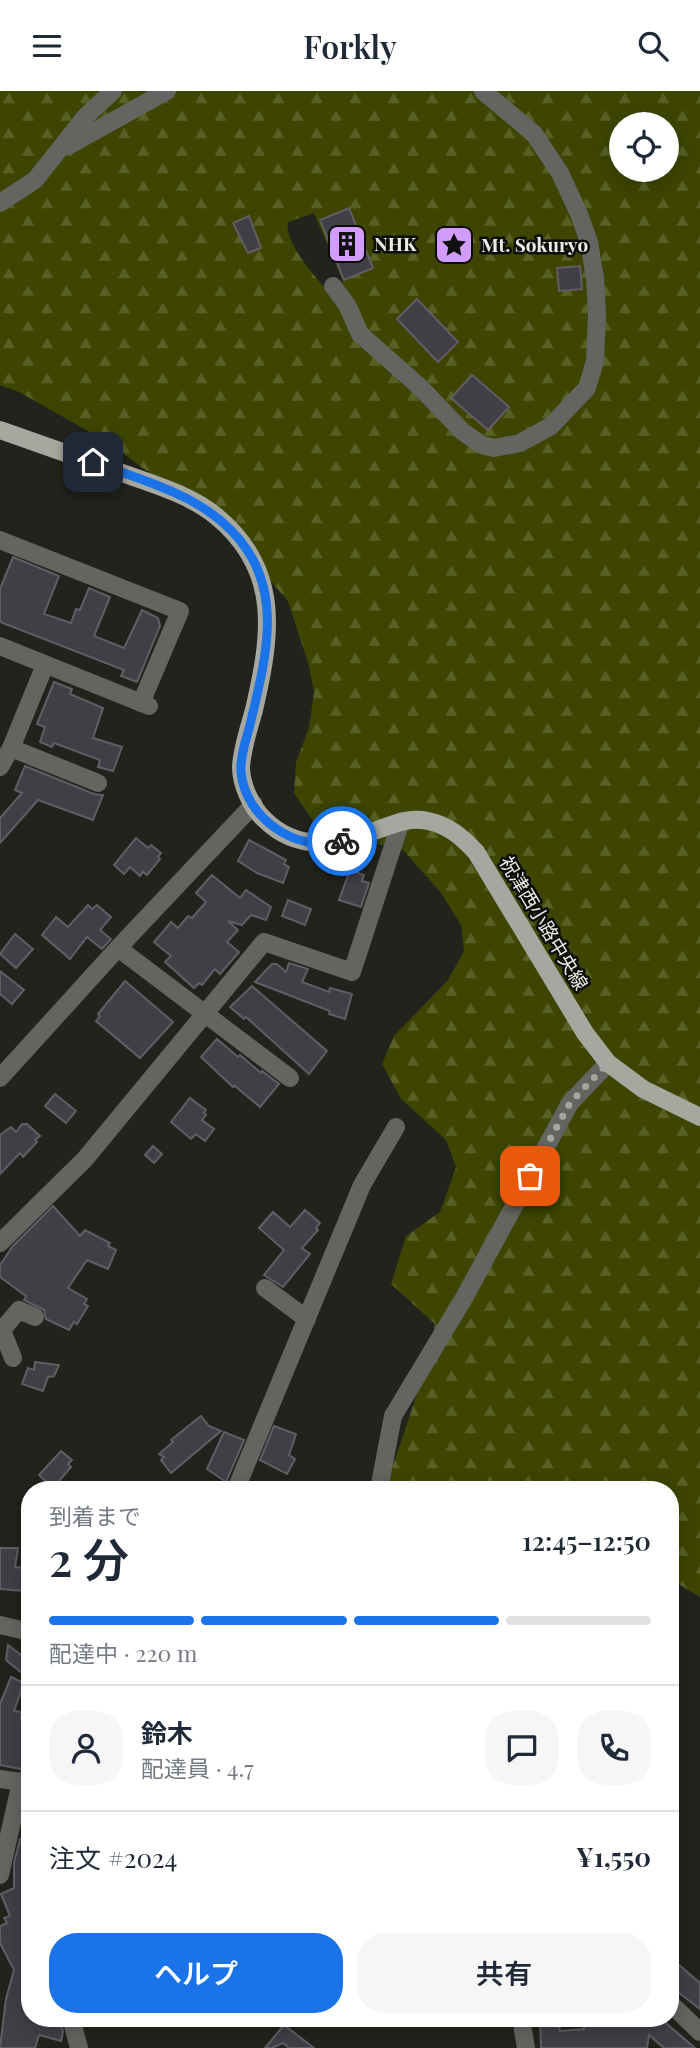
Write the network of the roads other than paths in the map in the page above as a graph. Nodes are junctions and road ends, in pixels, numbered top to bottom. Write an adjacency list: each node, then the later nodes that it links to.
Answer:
1 (113, 91): 4 (street)
2 (167, 91): 4 (street)
3 (483, 91): 6 (street)
4 (59, 151): 5 (street)
5 (0, 203)
6 (333, 286)
7 (0, 431): 14 (main road, 祝津西小路中央線)
8 (0, 540): 10 (street)
9 (0, 646): 10 (street)
10 (45, 665): 11 (street)
11 (11, 748): 12 (street); 13 (street)
12 (0, 767)
13 (98, 783)
14 (254, 804): 15 (main road, 祝津西小路中央線); 16 (street)
15 (401, 821): 17 (street); 18 (main road, 祝津西小路中央線)
16 (118, 948): 17 (street); 19 (street)
17 (205, 1015): 20 (street); 23 (street)
18 (608, 1063): 21 (main road, 祝津西小路中央線); 30 (street)
19 (0, 1078)
20 (290, 1078)
21 (700, 1117)
22 (396, 1127): 26 (street)
23 (0, 1243)
24 (265, 1288): 26 (street)
25 (35, 1317): 27 (street)
26 (307, 1319): 29 (street)
27 (1, 1330): 28 (street)
28 (13, 1358)
29 (239, 1481)
30 (381, 1481)
31 (0, 1625): 32 (street)
32 (21, 1630)
33 (0, 1779): 34 (street)
34 (21, 1779)
35 (21, 1797): 36 (street)
36 (0, 1875)
37 (679, 2012): 40 (street)
38 (73, 2027): 41 (street)
39 (522, 2027): 42 (street)
40 (700, 2032)
41 (79, 2048)
42 (526, 2048)

